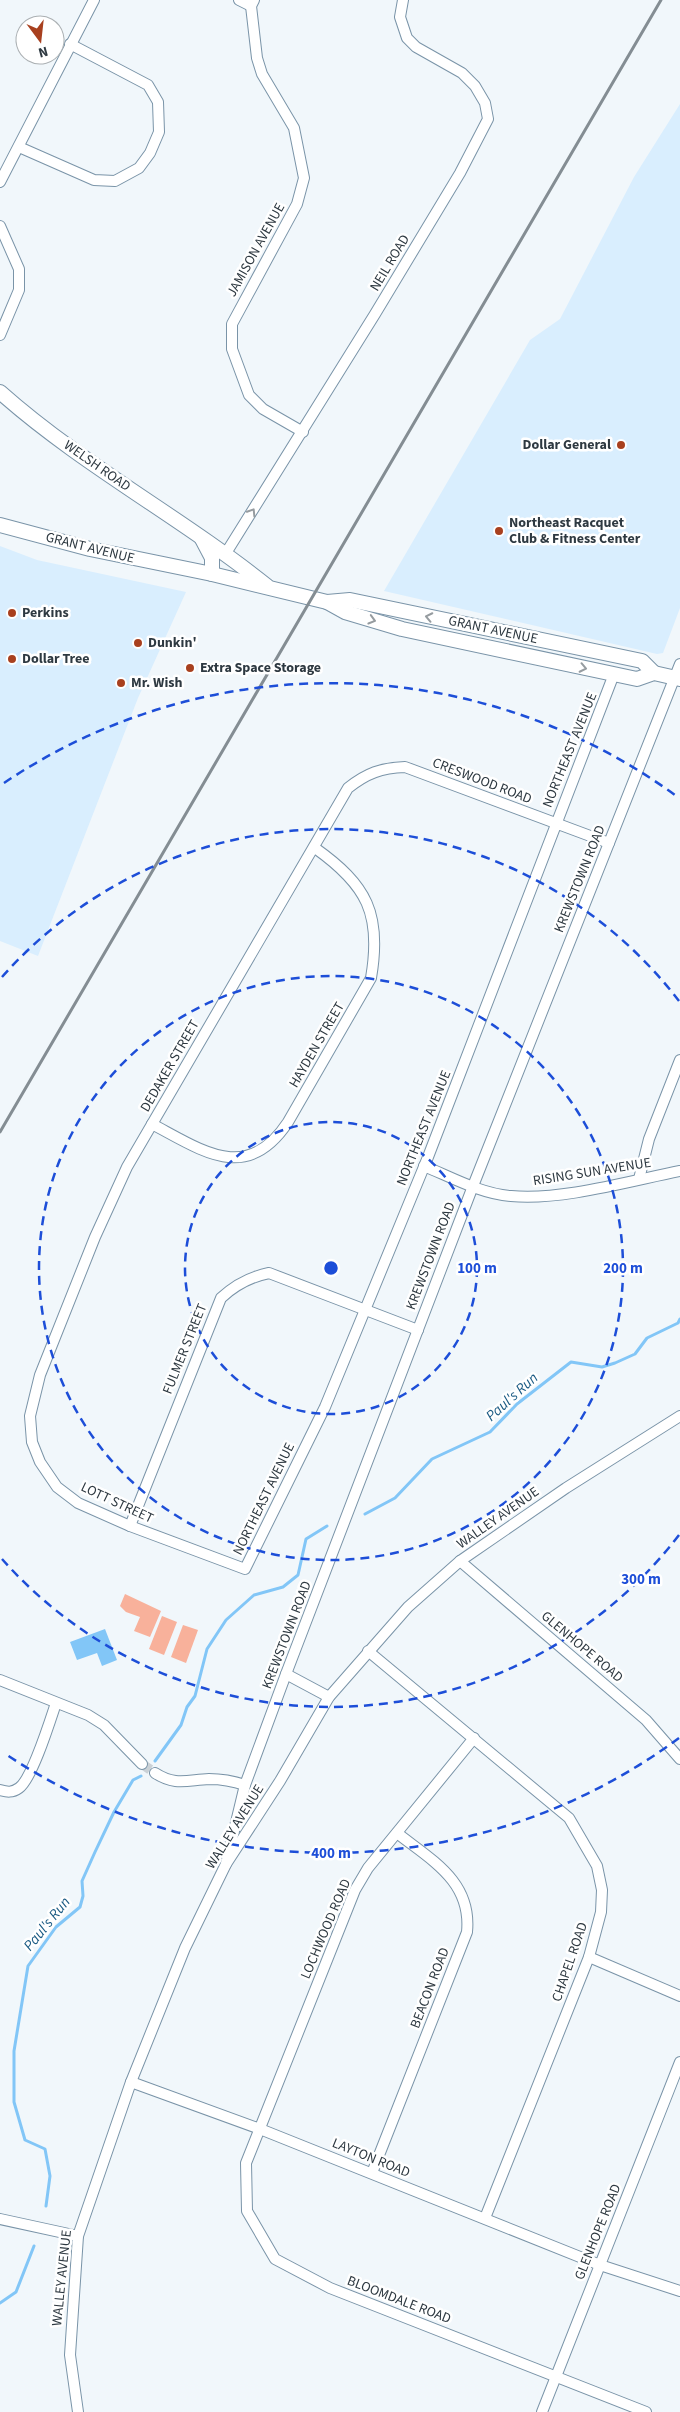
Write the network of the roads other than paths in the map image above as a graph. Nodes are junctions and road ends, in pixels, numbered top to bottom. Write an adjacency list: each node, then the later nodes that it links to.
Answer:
1 (94, 0): 5 (street)
2 (238, 0): 4 (street)
3 (403, 0): 11 (street, NEIL ROAD)
4 (252, 3): 11 (street, JAMISON AVENUE)
5 (70, 44): 6 (street); 6 (street)
6 (18, 147): 7 (street)
7 (0, 182)
8 (0, 226): 9 (street)
9 (0, 335)
10 (0, 392): 13 (main road, WELSH ROAD)
11 (303, 432): 14 (street, NEIL ROAD, one-way to 11)
12 (0, 524): 15 (main road, GRANT AVENUE)
13 (198, 534): 14 (main road, WELSH ROAD); 15 (main road, WELSH ROAD)
14 (226, 553): 16 (main road, WELSH ROAD)
15 (212, 574): 16 (main road, GRANT AVENUE)
16 (269, 588): 17 (main road, GRANT AVENUE)
17 (327, 602): 19 (main road, GRANT AVENUE, one-way to 17); 20 (main road, GRANT AVENUE, one-way to 20)
18 (680, 664): 21 (street, KREWSTOWN ROAD)
19 (654, 673): 20 (main road, GRANT AVENUE); 21 (main road, GRANT AVENUE)
20 (614, 674): 23 (street, NORTHEAST AVENUE)
21 (678, 678): 24 (street, KREWSTOWN ROAD)
22 (400, 767): 23 (street, CRESWOOD ROAD); 25 (street, DEDAKER STREET)
23 (556, 824): 24 (street, CRESWOOD ROAD); 28 (street, NORTHEAST AVENUE)
24 (609, 843): 31 (street, KREWSTOWN ROAD)
25 (315, 848): 27 (street, DEDAKER STREET); 27 (street, HAYDEN STREET)
26 (680, 1060): 30 (street)
27 (152, 1124): 35 (street, DEDAKER STREET)
28 (424, 1166): 31 (street, RISING SUN AVENUE); 32 (street, NORTHEAST AVENUE)
29 (680, 1171): 30 (street, RISING SUN AVENUE)
30 (639, 1179): 31 (street, RISING SUN AVENUE)
31 (473, 1186): 33 (street, KREWSTOWN ROAD)
32 (364, 1308): 33 (street, FULMER STREET); 36 (street, FULMER STREET); 38 (street, NORTHEAST AVENUE)
33 (418, 1330): 40 (street, KREWSTOWN ROAD)
34 (680, 1416): 37 (street, WALLEY AVENUE)
35 (31, 1426): 36 (street, LOTT STREET)
36 (130, 1526): 38 (street, LOTT STREET)
37 (460, 1561): 39 (street, WALLEY AVENUE); 45 (street, GLENHOPE ROAD)
38 (230, 1565)
39 (368, 1651): 42 (street, WALLEY AVENUE); 44 (street, CHAPEL ROAD)
40 (286, 1674): 42 (street); 48 (street, KREWSTOWN ROAD)
41 (0, 1680): 43 (street)
42 (329, 1697): 51 (street, WALLEY AVENUE)
43 (56, 1704): 46 (street); 49 (street)
44 (474, 1738): 50 (street, LOCHWOOD ROAD); 52 (street, CHAPEL ROAD)
45 (680, 1759)
46 (142, 1764)
47 (155, 1773): 48 (street)
48 (245, 1785): 51 (street, KREWSTOWN ROAD)
49 (0, 1790)
50 (397, 1833): 56 (street, LOCHWOOD ROAD); 57 (street, BEACON ROAD)
51 (226, 1864): 55 (street, WALLEY AVENUE)
52 (589, 1957): 53 (street); 58 (street, CHAPEL ROAD)
53 (680, 1996)
54 (680, 2062): 61 (street, GLENHOPE ROAD)
55 (130, 2082): 56 (street, LAYTON ROAD); 60 (street, WALLEY AVENUE)
56 (260, 2129): 57 (street, LAYTON ROAD); 63 (street, BLOOMDALE ROAD)
57 (372, 2173): 58 (street, LAYTON ROAD)
58 (484, 2218): 61 (street, LAYTON ROAD)
59 (0, 2219): 60 (street)
60 (78, 2236): 64 (street, WALLEY AVENUE)
61 (600, 2265): 62 (street, LAYTON ROAD); 63 (street, GLENHOPE ROAD)
62 (680, 2291)
63 (556, 2377): 65 (street, GLENHOPE ROAD); 66 (street, BLOOMDALE ROAD)
64 (78, 2412)
65 (542, 2412)
66 (646, 2412)

